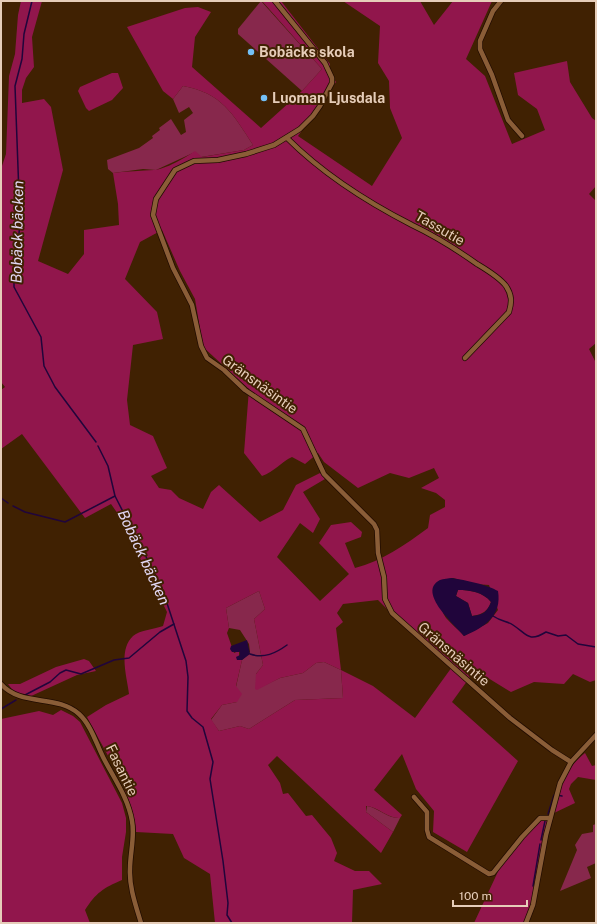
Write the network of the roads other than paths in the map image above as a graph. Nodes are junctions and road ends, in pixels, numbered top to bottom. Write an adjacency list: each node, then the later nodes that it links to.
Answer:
1 (275, 1): 4 (street, Gränsnäsintie)
2 (501, 1): 3 (street)
3 (522, 136)
4 (287, 138): 5 (street, Tassutie); 8 (street, Gränsnäsintie)
5 (465, 358)
6 (1, 684): 11 (street, Fasantie)
7 (596, 735): 8 (street)
8 (571, 762): 10 (street)
9 (414, 796): 10 (street)
10 (550, 818): 12 (street)
11 (141, 923)
12 (526, 923)

